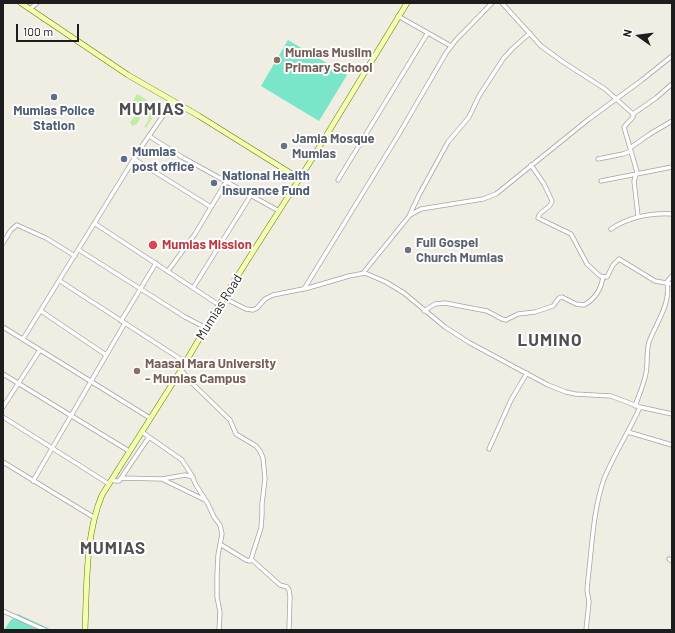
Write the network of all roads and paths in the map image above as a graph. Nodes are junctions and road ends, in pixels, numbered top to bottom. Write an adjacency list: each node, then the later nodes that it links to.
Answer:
1 (21, 3): 6 (street)
2 (36, 3): 6 (street)
3 (407, 3): 7 (street, Mumias Road)
4 (492, 3): 10 (street)
5 (502, 3): 8 (street)
6 (30, 9): 14 (street)
7 (398, 16): 9 (street); 24 (street, Mumias Road)
8 (530, 33): 13 (street); 32 (street)
9 (427, 34): 10 (street); 25 (street)
10 (451, 46): 48 (street)
11 (672, 56): 13 (street)
12 (672, 84): 15 (street)
13 (615, 99): 15 (street); 21 (street)
14 (173, 101): 17 (street); 24 (street)
15 (633, 114): 18 (street)
16 (672, 121): 18 (street)
17 (149, 136): 19 (street); 27 (street)
18 (630, 149): 20 (street); 23 (street)
19 (134, 159): 29 (street); 34 (street)
20 (598, 159)
21 (531, 165): 32 (street); 43 (street)
22 (672, 167): 23 (street)
23 (635, 175): 26 (street); 33 (street)
24 (300, 178): 30 (street, Mumias Road)
25 (338, 180)
26 (601, 181)
27 (226, 182): 28 (street); 29 (street)
28 (251, 195): 30 (street); 46 (street)
29 (211, 207): 40 (street)
30 (279, 211): 49 (street, Mumias Road)
31 (672, 214): 33 (street)
32 (410, 215): 41 (street)
33 (638, 216): 35 (street)
34 (94, 223): 37 (street); 39 (street)
35 (611, 229)
36 (3, 243): 38 (street)
37 (78, 250): 38 (street); 47 (street)
38 (75, 256): 44 (street)
39 (156, 263): 40 (street); 47 (street)
40 (168, 271): 46 (street)
41 (363, 273): 48 (street); 52 (street)
42 (672, 276): 45 (street)
43 (603, 277): 45 (street); 52 (street)
44 (60, 281): 51 (street); 53 (street)
45 (669, 283): 65 (street)
46 (194, 288): 50 (street)
47 (141, 289): 53 (street); 55 (street)
48 (304, 289): 49 (street)
49 (224, 298): 50 (street, Mumias Road)
50 (219, 305): 55 (street, Mumias Road)
51 (41, 311): 56 (street); 58 (street)
52 (424, 311): 61 (street)
53 (123, 322): 58 (street); 59 (street)
54 (3, 327): 56 (street)
55 (206, 328): 59 (street, Mumias Road)
56 (23, 339): 57 (street)
57 (40, 350): 63 (street); 64 (street)
58 (106, 355): 63 (street)
59 (185, 362): 60 (street, Mumias Road)
60 (181, 370): 71 (street, Mumias Road); 88 (street)
61 (527, 373): 65 (street); 77 (street)
62 (3, 374): 64 (street)
63 (90, 382): 69 (street); 71 (street)
64 (18, 383): 66 (street); 69 (street)
65 (635, 406): 67 (street)
66 (3, 407)
67 (640, 407): 68 (street); 73 (street)
68 (672, 414)
69 (70, 416): 76 (street); 78 (street)
70 (3, 417): 76 (street)
71 (150, 418): 72 (street, Mumias Road)
72 (142, 432): 74 (street); 78 (street, Mumias Road)
73 (628, 432): 75 (street); 94 (street)
74 (149, 437): 80 (street); 81 (street)
75 (672, 445)
76 (51, 448): 83 (street); 84 (street)
77 (489, 449)
78 (129, 451): 84 (street, Mumias Road)
79 (3, 462): 83 (street)
80 (193, 477): 82 (street); 85 (street)
81 (122, 478): 82 (street); 84 (street)
82 (162, 479): 85 (street)
83 (33, 481): 86 (street)
84 (110, 482): 86 (street, Mumias Road)
85 (206, 501): 87 (street)
86 (95, 518): 91 (street, Mumias Road)
87 (220, 544): 88 (street); 92 (street)
88 (251, 559): 93 (street)
89 (3, 611): 90 (street)
90 (45, 630)
91 (85, 630)
92 (220, 630)
93 (289, 630)
94 (586, 630)

